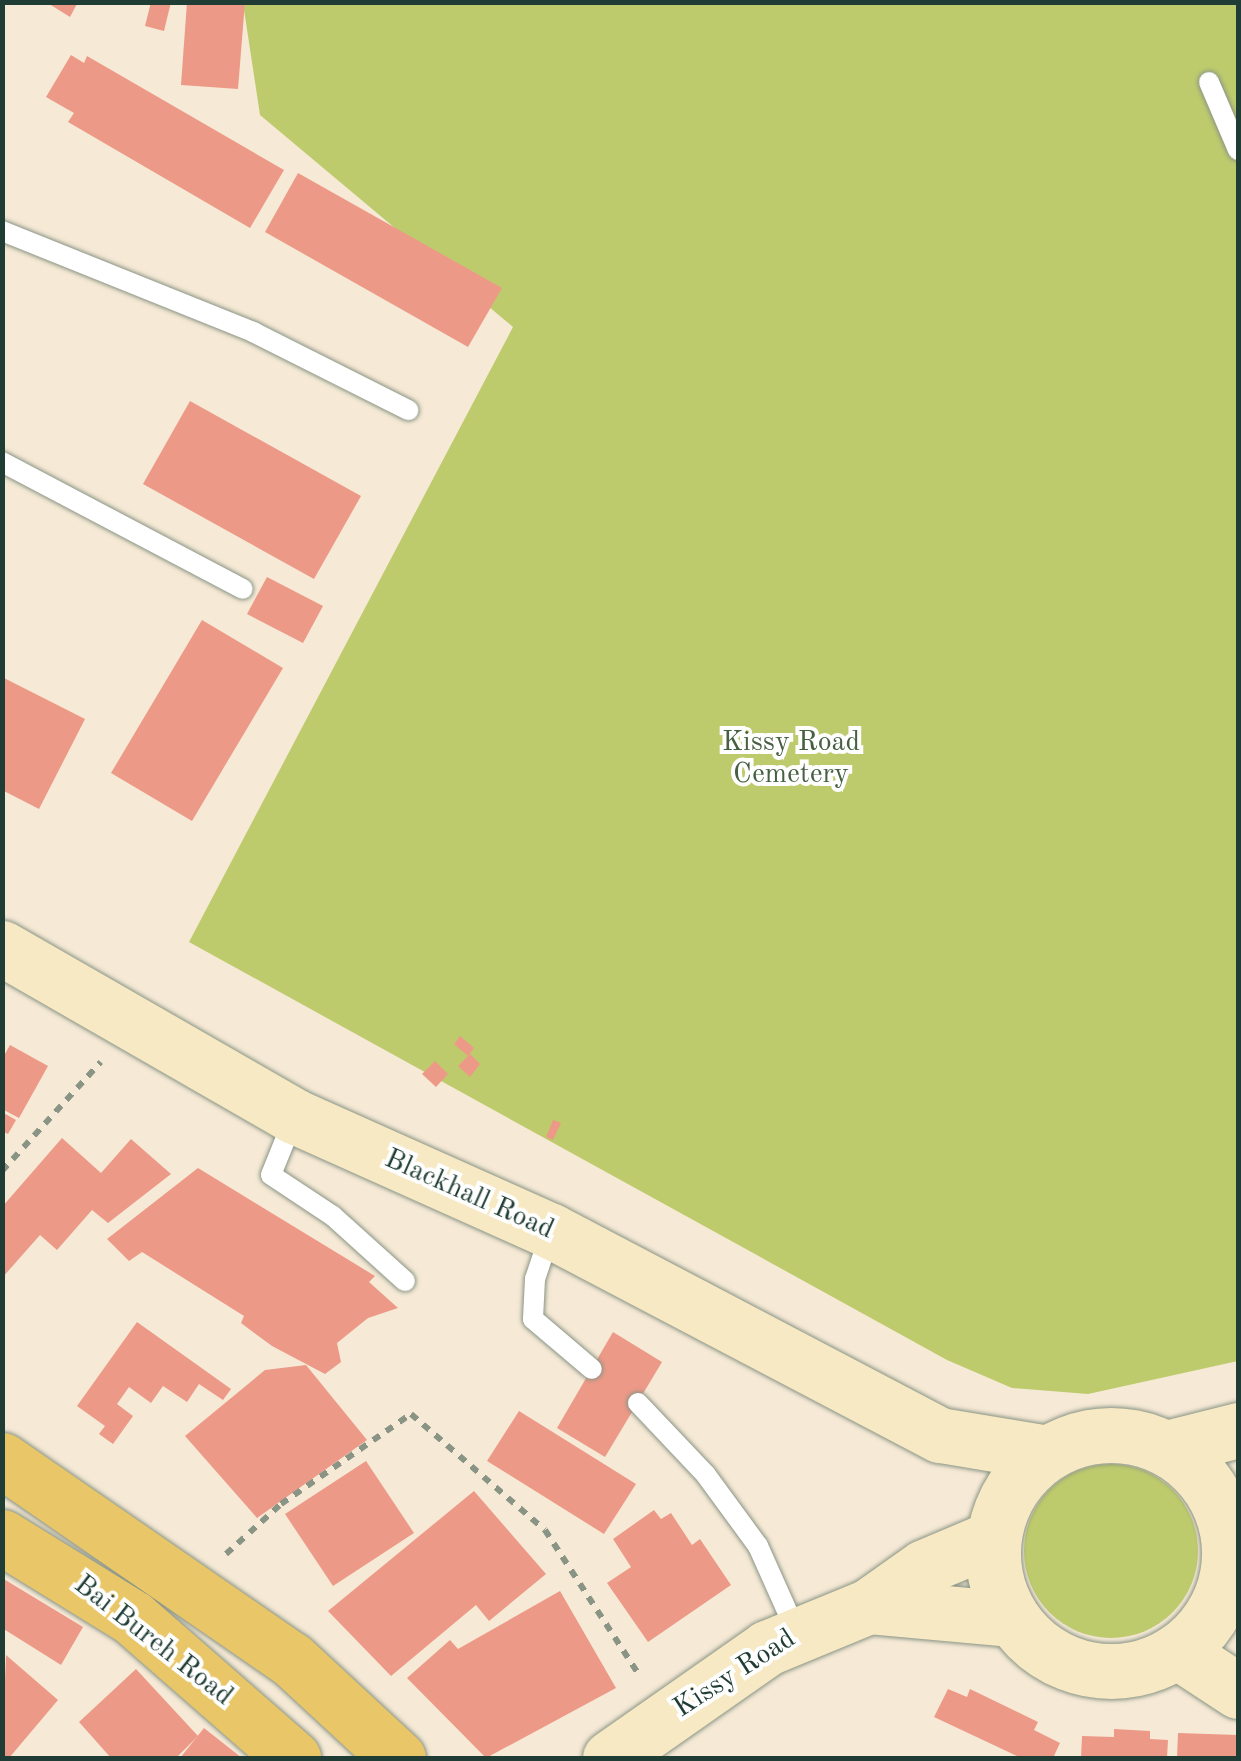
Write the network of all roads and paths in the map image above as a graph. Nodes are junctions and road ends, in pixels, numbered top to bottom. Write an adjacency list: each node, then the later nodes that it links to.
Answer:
1 (1209, 82): 2 (lane)
2 (1238, 150)
3 (2, 231): 4 (lane)
4 (408, 410)
5 (2, 462): 6 (lane)
6 (243, 589)
7 (2, 948): 8 (main road, Blackhall Road)
8 (132, 1022): 9 (main road, Blackhall Road); 10 (path)
9 (294, 1116): 11 (main road, Blackhall Road); 12 (lane)
10 (2, 1172)
11 (552, 1231): 13 (lane); 16 (main road, Blackhall Road)
12 (405, 1281)
13 (592, 1369)
14 (638, 1403): 27 (lane)
15 (1238, 1430): 17 (main road)
16 (940, 1435): 18 (main road, Blackhall Road); 21 (main road, Blackhall Road)
17 (1167, 1448): 18 (main road); 20 (main road)
18 (1047, 1453): 21 (main road)
19 (2, 1460): 24 (highway)
20 (1228, 1480): 23 (main road)
21 (996, 1526): 25 (main road, Kissy Road); 26 (main road)
22 (2, 1537): 31 (highway, Bai Bureh Road)
23 (1233, 1576): 28 (main road)
24 (193, 1588): 30 (path); 32 (highway)
25 (869, 1606): 26 (main road, Kissy Road); 27 (main road, Kissy Road)
26 (1012, 1619): 28 (main road)
27 (797, 1632): 30 (main road, Kissy Road)
28 (1177, 1650): 29 (main road)
29 (1238, 1691)
30 (664, 1720): 33 (main road, Kissy Road)
31 (293, 1758)
32 (398, 1758)
33 (610, 1758)

